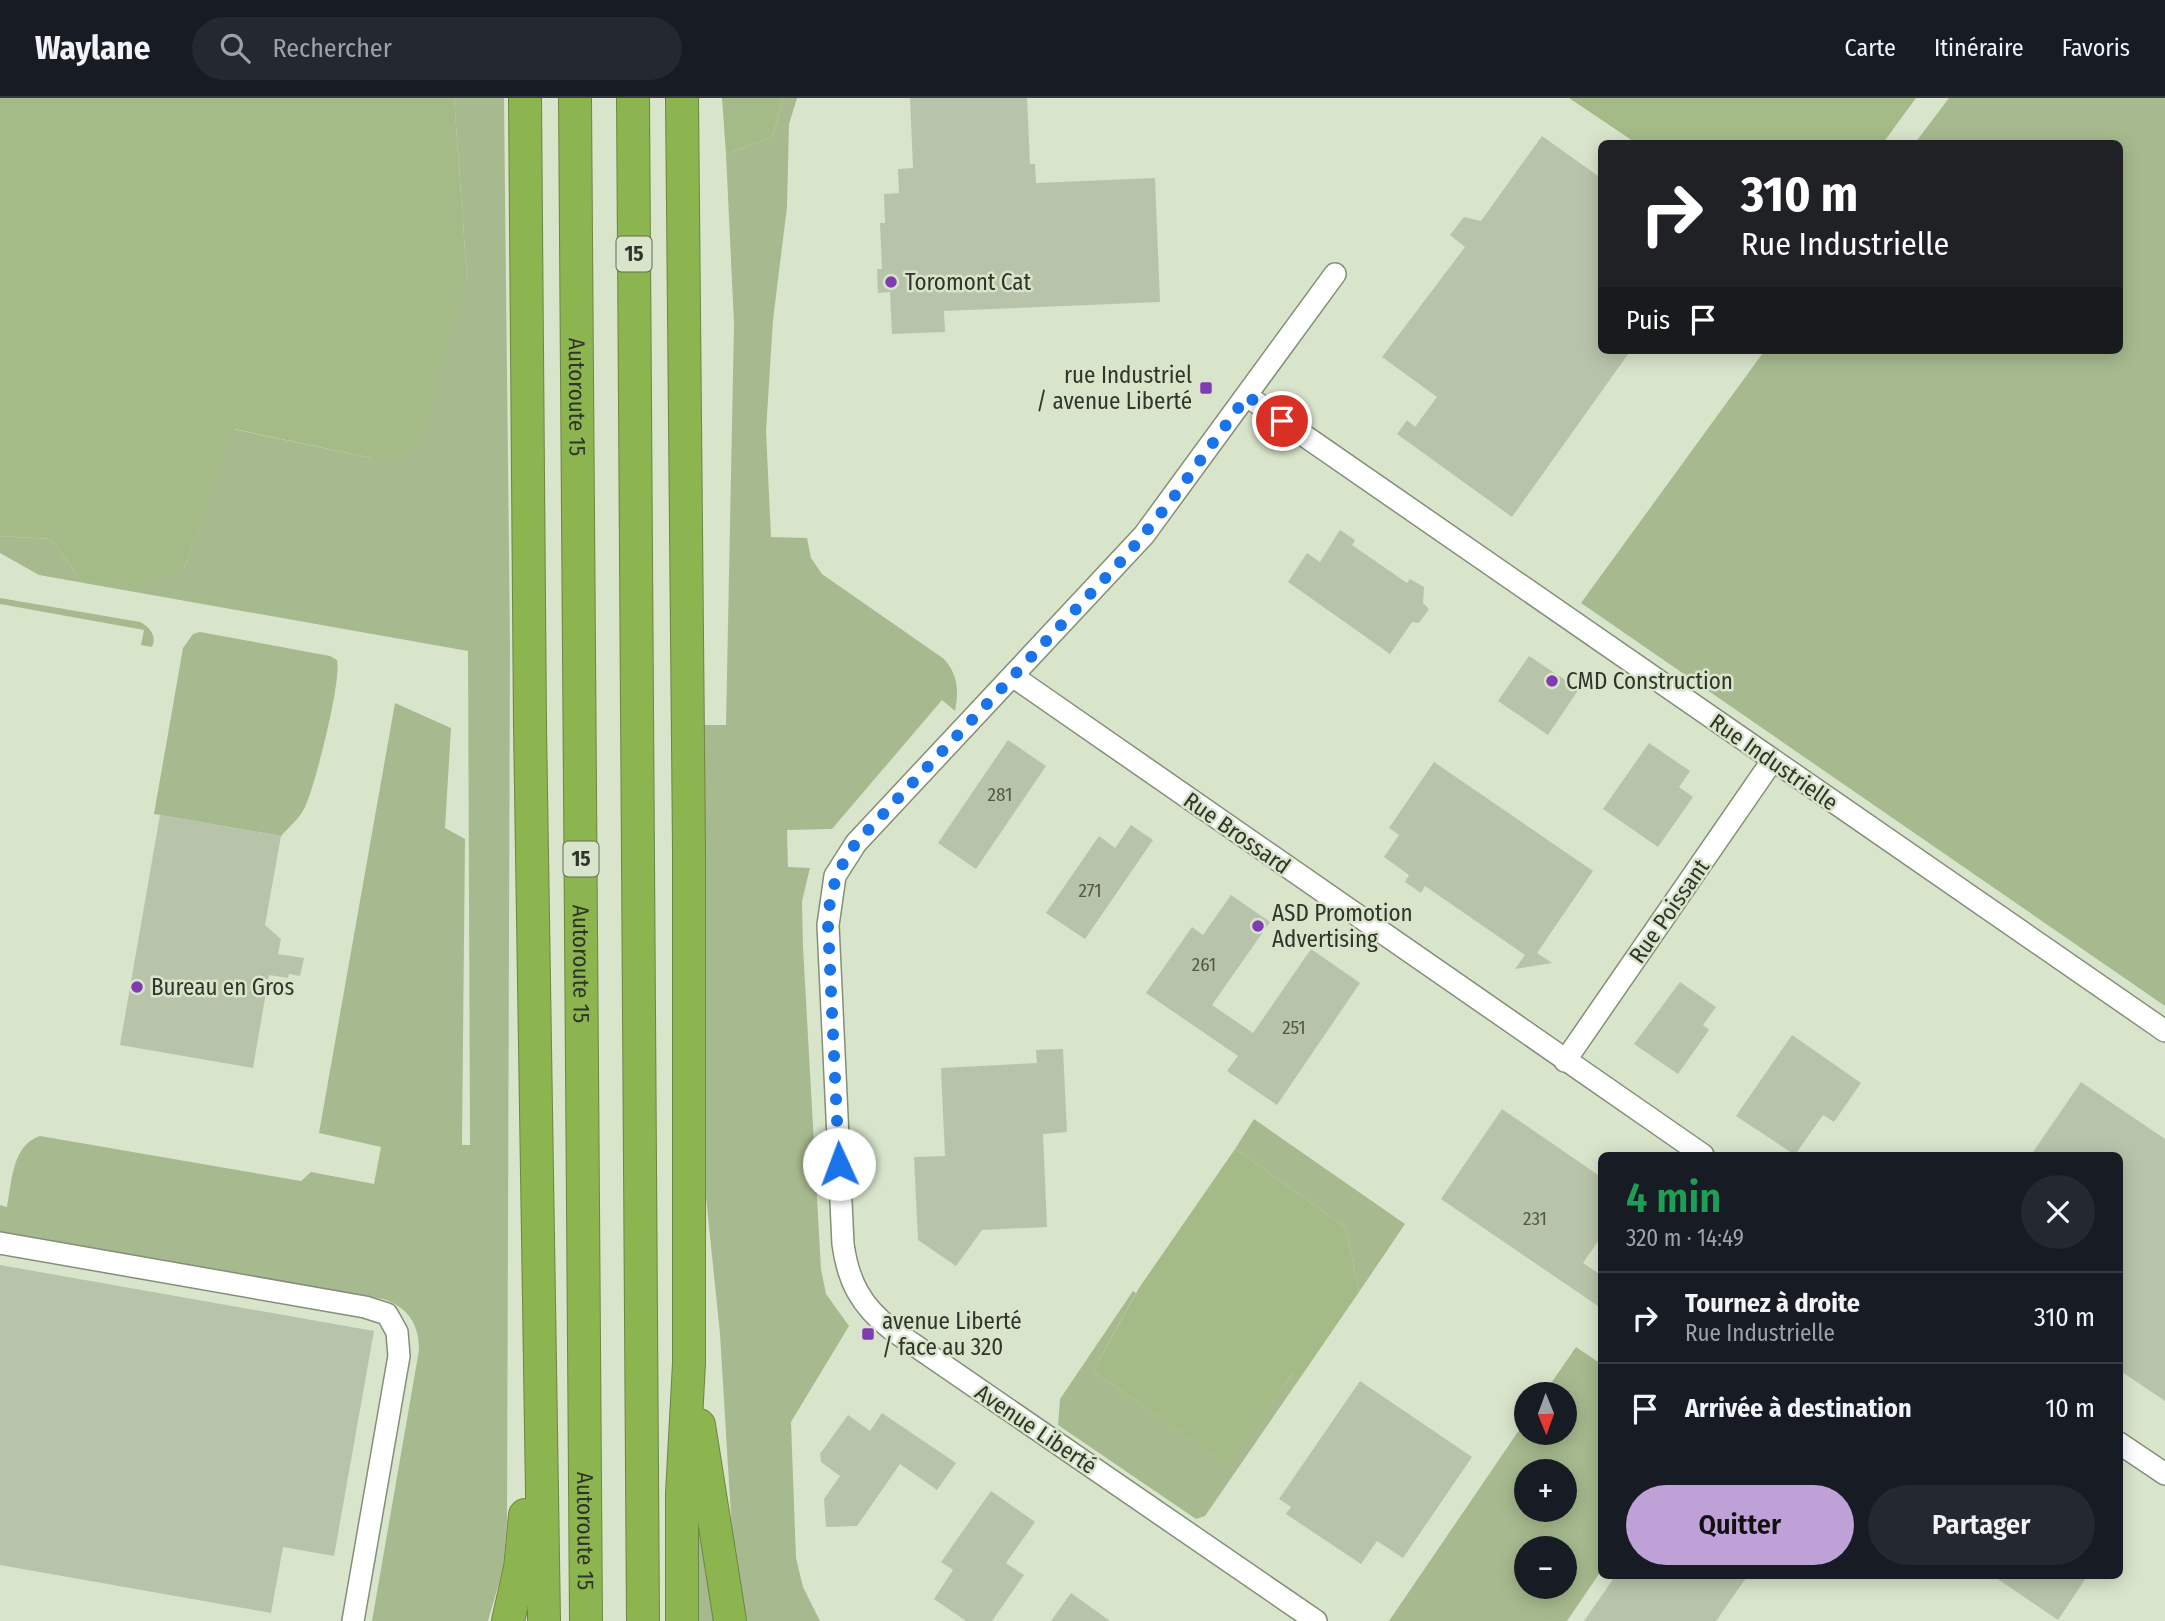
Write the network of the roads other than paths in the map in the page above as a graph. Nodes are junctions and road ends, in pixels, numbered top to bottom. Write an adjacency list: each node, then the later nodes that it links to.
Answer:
1 (525, 98): 11 (highway)
2 (575, 98): 20 (highway, Autoroute 15 / 15)
3 (633, 98): 21 (highway, 15)
4 (682, 98): 14 (highway)
5 (1335, 274): 6 (street, Avenue Liberté)
6 (1247, 396): 7 (street, Avenue Liberté); 8 (street, Rue Industrielle)
7 (1014, 677): 10 (street, Rue Brossard); 24 (street, Avenue Liberté)
8 (1772, 761): 9 (street, Rue Industrielle); 10 (street, Rue Poissant)
9 (2165, 1031)
10 (1565, 1060): 12 (street, Rue Brossard)
11 (538, 1104): 18 (highway); 19 (highway)
12 (1699, 1152)
13 (0, 1243): 17 (street)
14 (689, 1363): 22 (highway); 23 (highway)
15 (2123, 1446): 16 (street)
16 (2165, 1474)
17 (353, 1621)
18 (508, 1621)
19 (544, 1621)
20 (586, 1621)
21 (643, 1621)
22 (682, 1621)
23 (730, 1621)
24 (1316, 1621)

